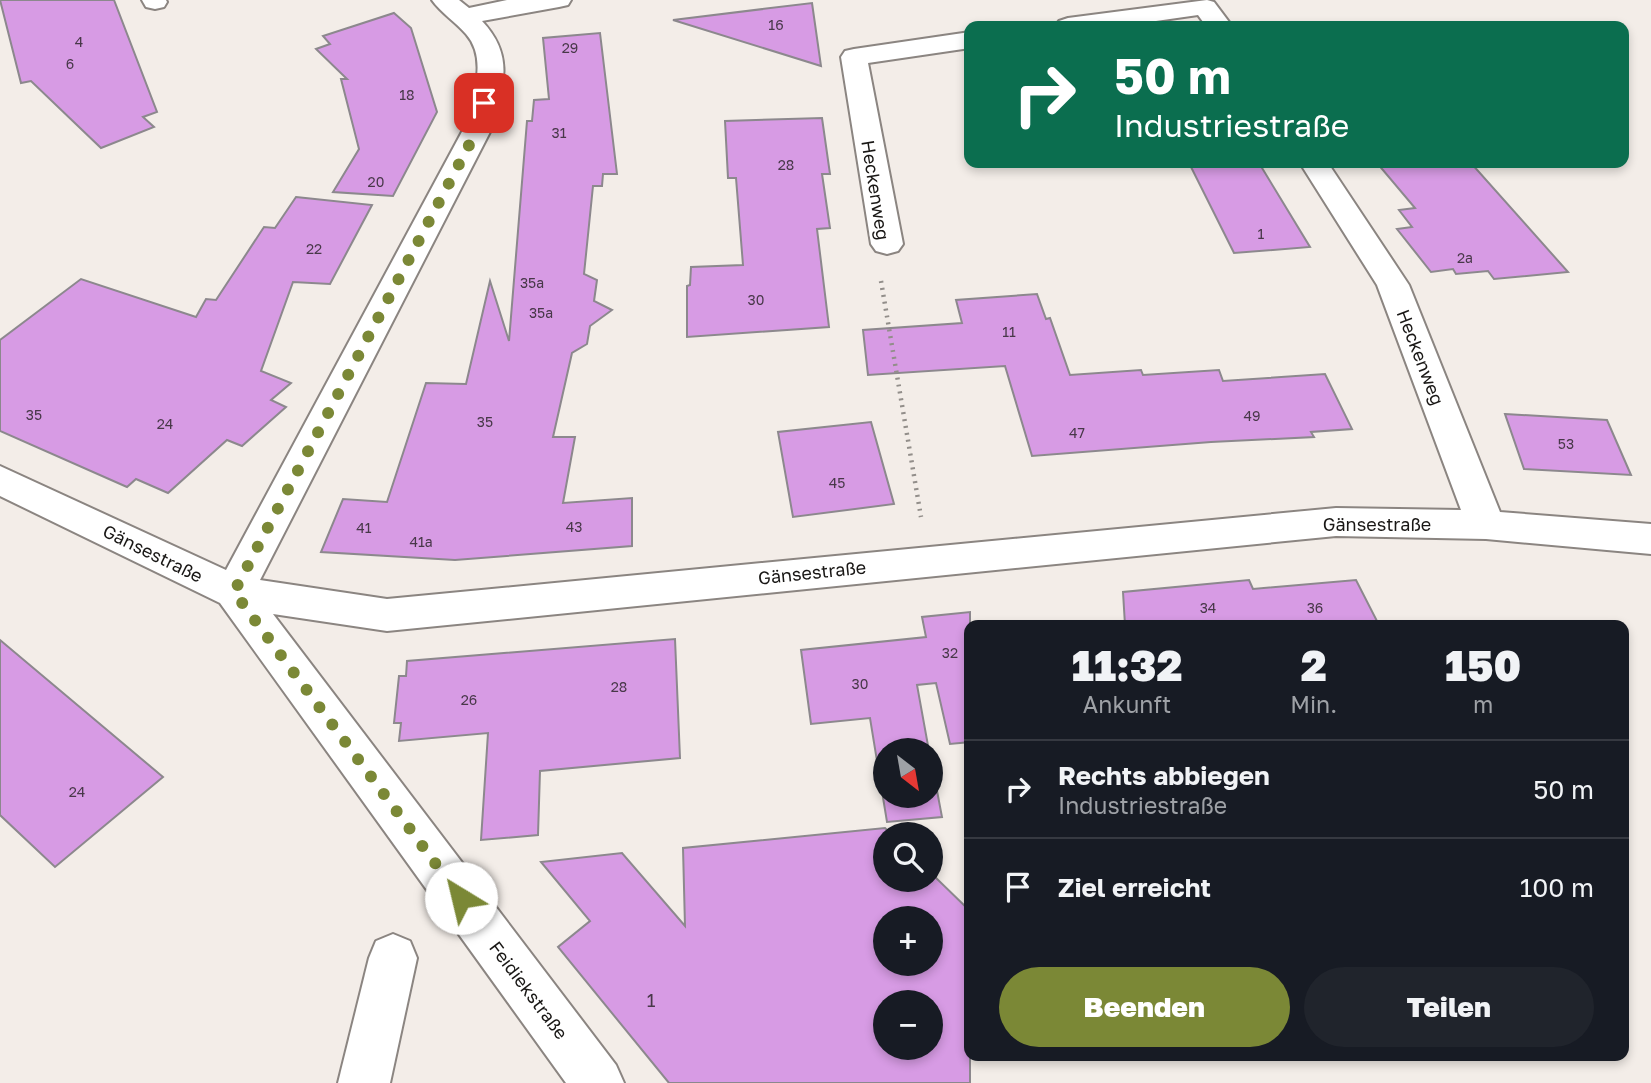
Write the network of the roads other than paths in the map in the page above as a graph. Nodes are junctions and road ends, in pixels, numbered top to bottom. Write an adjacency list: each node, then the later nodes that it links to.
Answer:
1 (559, 0): 2 (street)
2 (454, 9): 11 (street)
3 (1102, 21): 4 (street)
4 (1216, 21)
5 (964, 41): 7 (street, Heckenweg)
6 (1317, 168): 9 (street, Heckenweg)
7 (887, 244)
8 (0, 480): 11 (street, Gänsestraße)
9 (1486, 525): 10 (street, Gänsestraße); 11 (street, Gänsestraße)
10 (1651, 539)
11 (234, 592): 14 (street, Feidiekstraße)
12 (393, 958): 13 (street)
13 (365, 1083)
14 (598, 1083)

